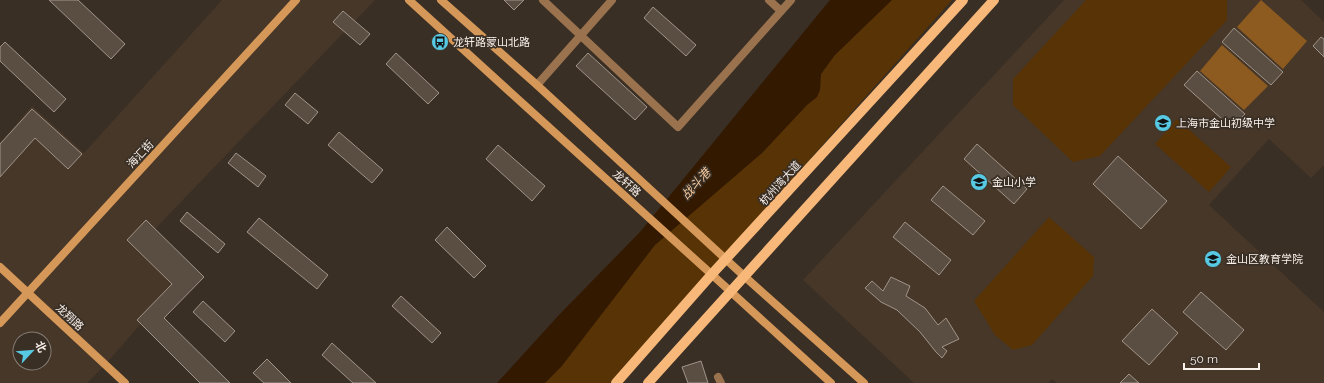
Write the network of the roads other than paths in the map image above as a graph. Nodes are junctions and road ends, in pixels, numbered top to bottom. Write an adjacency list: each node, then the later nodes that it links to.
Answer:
1 (296, 0): 18 (street, 海汇街)
2 (409, 0): 15 (street, 龙轩路)
3 (441, 0): 12 (street)
4 (543, 0): 11 (street)
5 (612, 0): 11 (street)
6 (769, 0): 10 (street)
7 (791, 0): 10 (street)
8 (963, 0): 13 (main road, 杭州湾大道)
9 (994, 0): 16 (main road)
10 (782, 11): 11 (street)
11 (581, 35): 12 (street)
12 (537, 85): 13 (street)
13 (726, 259): 15 (main road, 杭州湾大道); 16 (street)
14 (0, 267): 18 (street, 龙翔路)
15 (712, 274): 17 (street, 龙轩路); 21 (main road, 杭州湾大道)
16 (744, 276): 17 (main road); 24 (street)
17 (730, 290): 22 (main road); 23 (street, 龙轩路)
18 (28, 293): 19 (street, 海汇街); 20 (street, 龙翔路)
19 (0, 323)
20 (125, 383)
21 (616, 383)
22 (648, 383)
23 (831, 383)
24 (864, 383)

